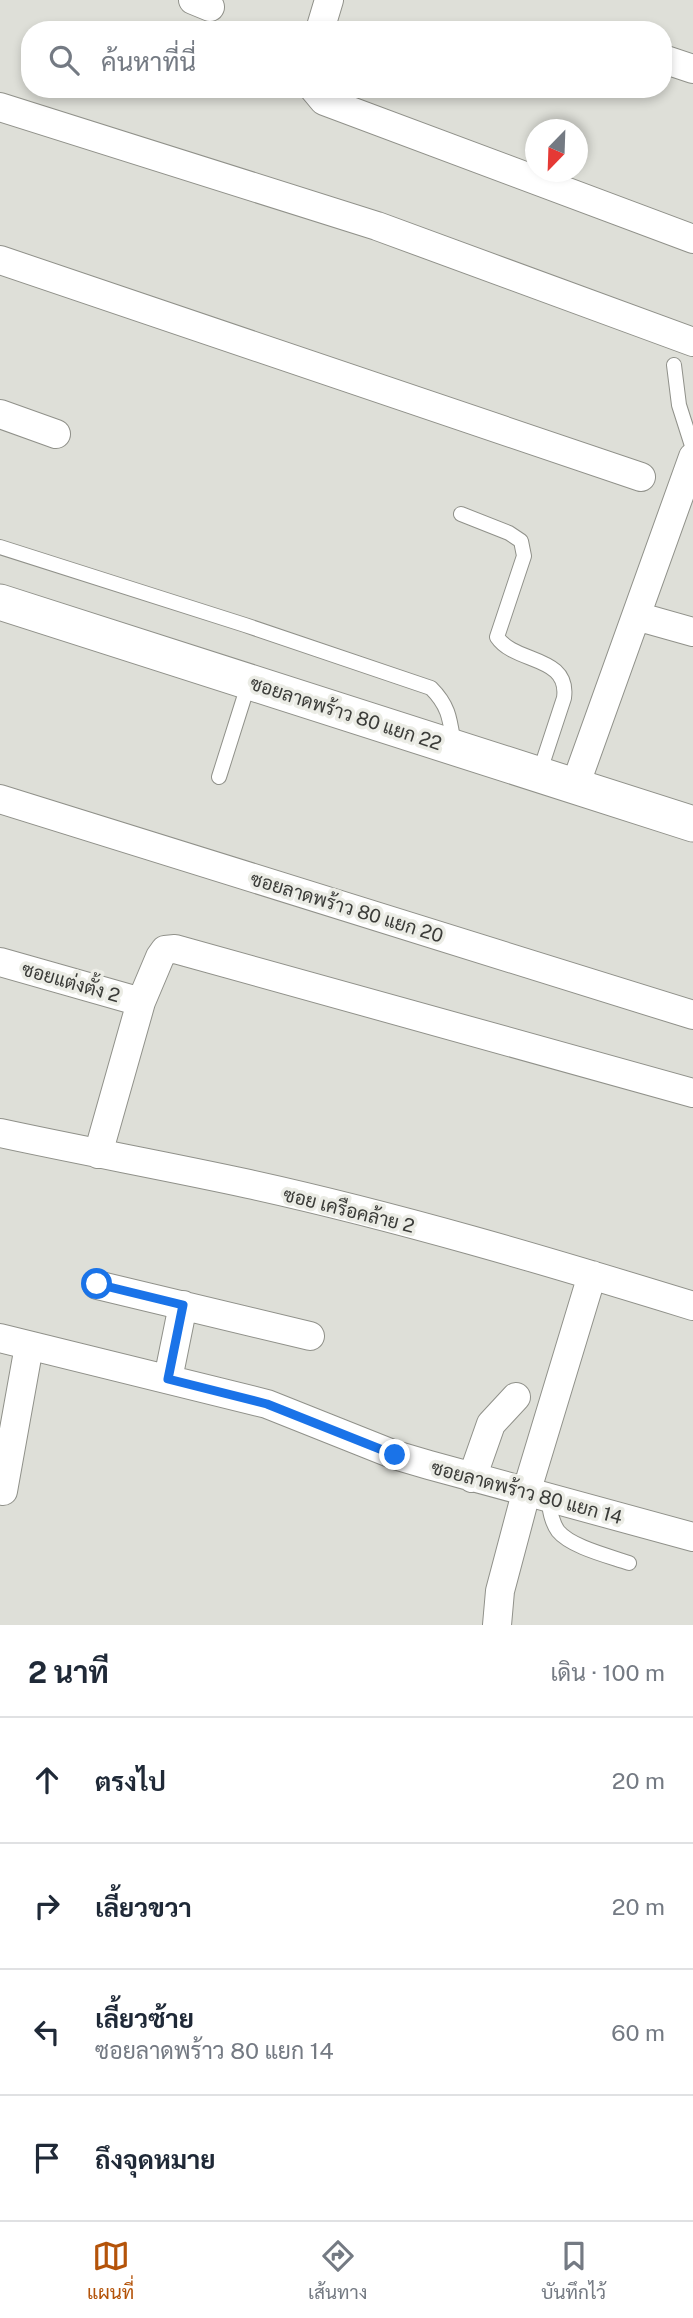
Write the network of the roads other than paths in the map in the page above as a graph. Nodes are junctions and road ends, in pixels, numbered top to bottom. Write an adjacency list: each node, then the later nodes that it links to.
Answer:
1 (329, 0): 2 (street)
2 (323, 21)
3 (672, 61): 4 (street)
4 (693, 69)
5 (321, 98): 7 (street)
6 (0, 107): 9 (street)
7 (693, 239)
8 (0, 260): 15 (street)
9 (693, 342)
10 (674, 365): 13 (lane)
11 (0, 414): 12 (street)
12 (56, 434)
13 (693, 449)
14 (693, 457): 19 (street)
15 (641, 477)
16 (461, 514): 23 (lane)
17 (0, 547): 22 (lane)
18 (0, 602): 21 (street, ซอยลาดพร้าว 80 แยก 22)
19 (636, 616): 20 (street); 25 (street)
20 (693, 632)
21 (249, 682): 22 (street, ซอยลาดพร้าว 80 แยก 22); 24 (lane)
22 (454, 748): 23 (street, ซอยลาดพร้าว 80 แยก 22)
23 (538, 775): 25 (street, ซอยลาดพร้าว 80 แยก 22)
24 (219, 777)
25 (575, 786): 27 (street, ซอยลาดพร้าว 80 แยก 22)
26 (0, 799): 30 (street, ซอยลาดพร้าว 80 แยก 20)
27 (693, 824)
28 (0, 962): 29 (street, ซอยแต่งตั้ง 2)
29 (141, 1002): 31 (street); 33 (street)
30 (693, 1015)
31 (693, 1093)
32 (0, 1133): 33 (street, ซอย เครือคล้าย 2)
33 (98, 1154): 34 (street, ซอย เครือคล้าย 2)
34 (592, 1275): 37 (street, ซอย เครือคล้าย 2); 45 (street)
35 (97, 1284): 36 (street)
36 (183, 1305): 38 (street); 41 (street)
37 (693, 1306)
38 (310, 1336)
39 (0, 1338): 40 (street, ซอยลาดพร้าว 80 แยก 14)
40 (29, 1346): 41 (street, ซอยลาดพร้าว 80 แยก 14); 44 (street)
41 (168, 1379): 43 (street, ซอยลาดพร้าว 80 แยก 14)
42 (516, 1397): 43 (street)
43 (472, 1479): 45 (street, ซอยลาดพร้าว 80 แยก 14)
44 (3, 1491)
45 (537, 1496): 46 (street, ซอยลาดพร้าว 80 แยก 14); 47 (lane); 48 (street)
46 (693, 1537)
47 (629, 1563)
48 (497, 1625)

